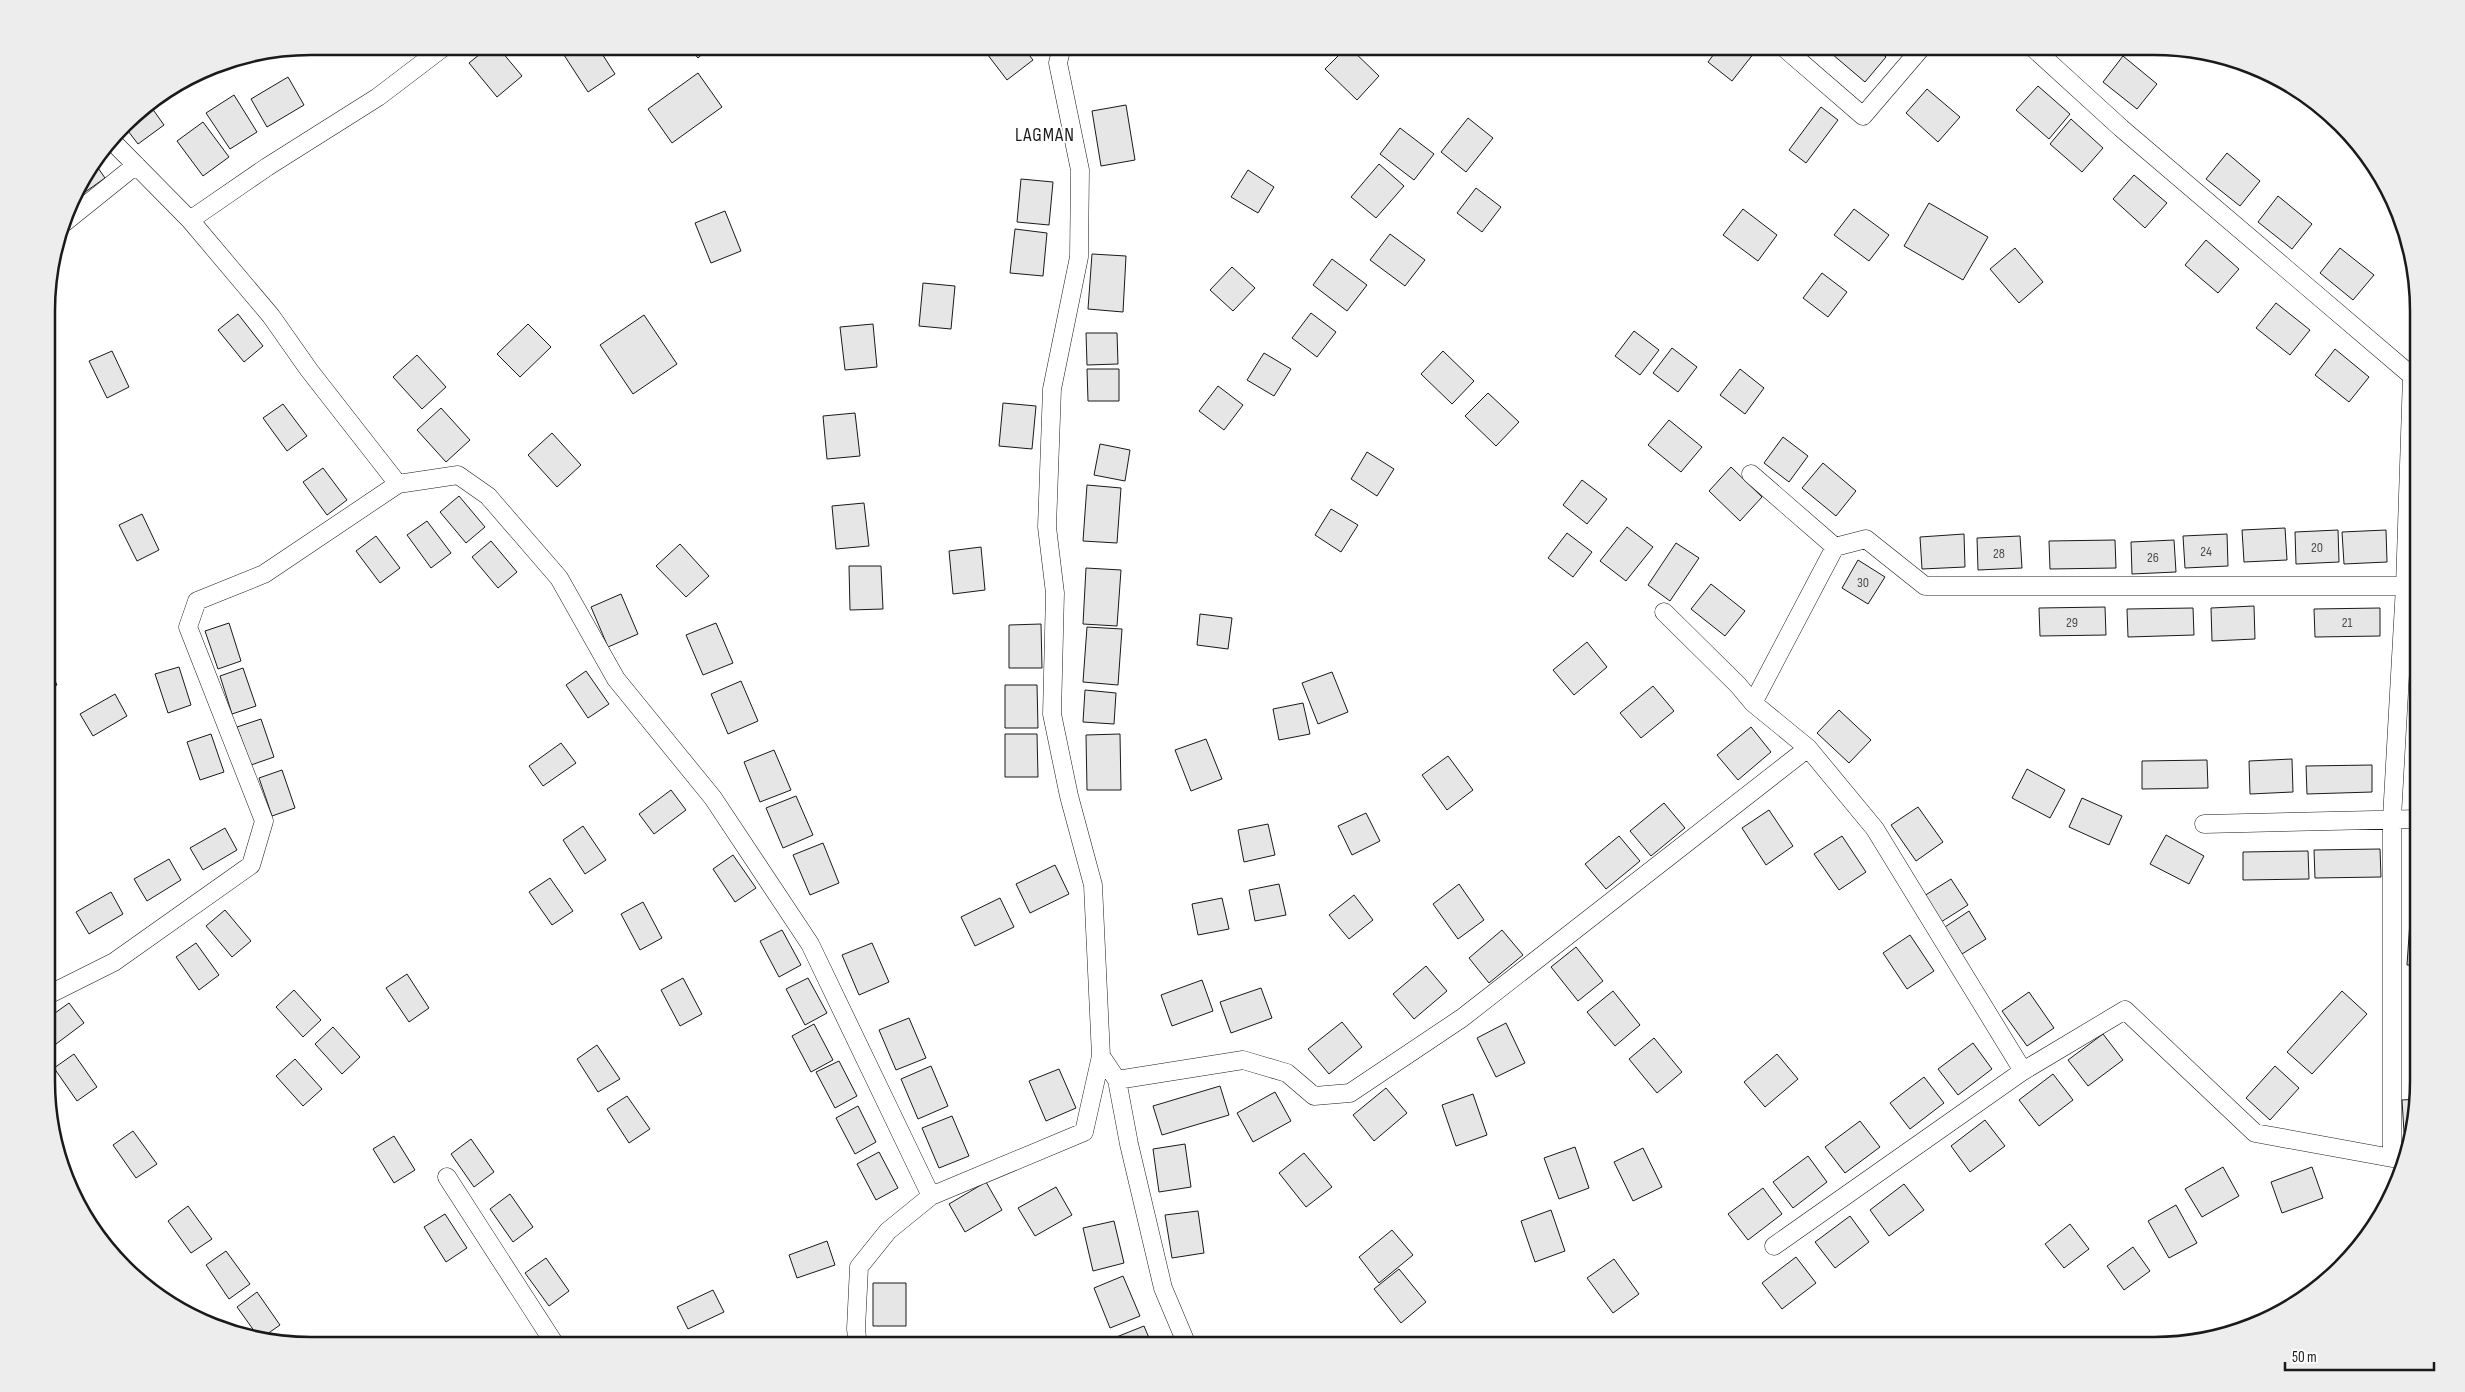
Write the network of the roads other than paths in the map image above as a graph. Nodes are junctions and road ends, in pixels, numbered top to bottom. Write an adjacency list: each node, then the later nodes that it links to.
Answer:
1 (433, 55): 9 (street)
2 (1060, 55): 23 (street)
3 (1792, 55): 4 (street)
4 (1915, 55)
5 (2041, 55): 10 (street)
6 (116, 145): 7 (street)
7 (136, 166): 8 (street); 9 (street)
8 (74, 215)
9 (190, 220): 12 (street)
10 (2410, 371)
11 (1751, 474): 13 (street)
12 (398, 484): 22 (street); 29 (street)
13 (1834, 547): 14 (street); 17 (street)
14 (2410, 586)
15 (2410, 609): 19 (street)
16 (1664, 612): 17 (street)
17 (1753, 703): 18 (street)
18 (1808, 748): 24 (street); 25 (street)
19 (2392, 818): 20 (street); 21 (street); 26 (street)
20 (2410, 818)
21 (2204, 824)
22 (55, 992)
23 (1101, 1056): 25 (street); 29 (street)
24 (2023, 1071): 27 (street); 30 (street)
25 (1117, 1080): 33 (street)
26 (2399, 1154)
27 (2398, 1158)
28 (447, 1177): 31 (street)
29 (931, 1196): 32 (street)
30 (1774, 1246)
31 (550, 1337)
32 (857, 1337)
33 (1183, 1337)

